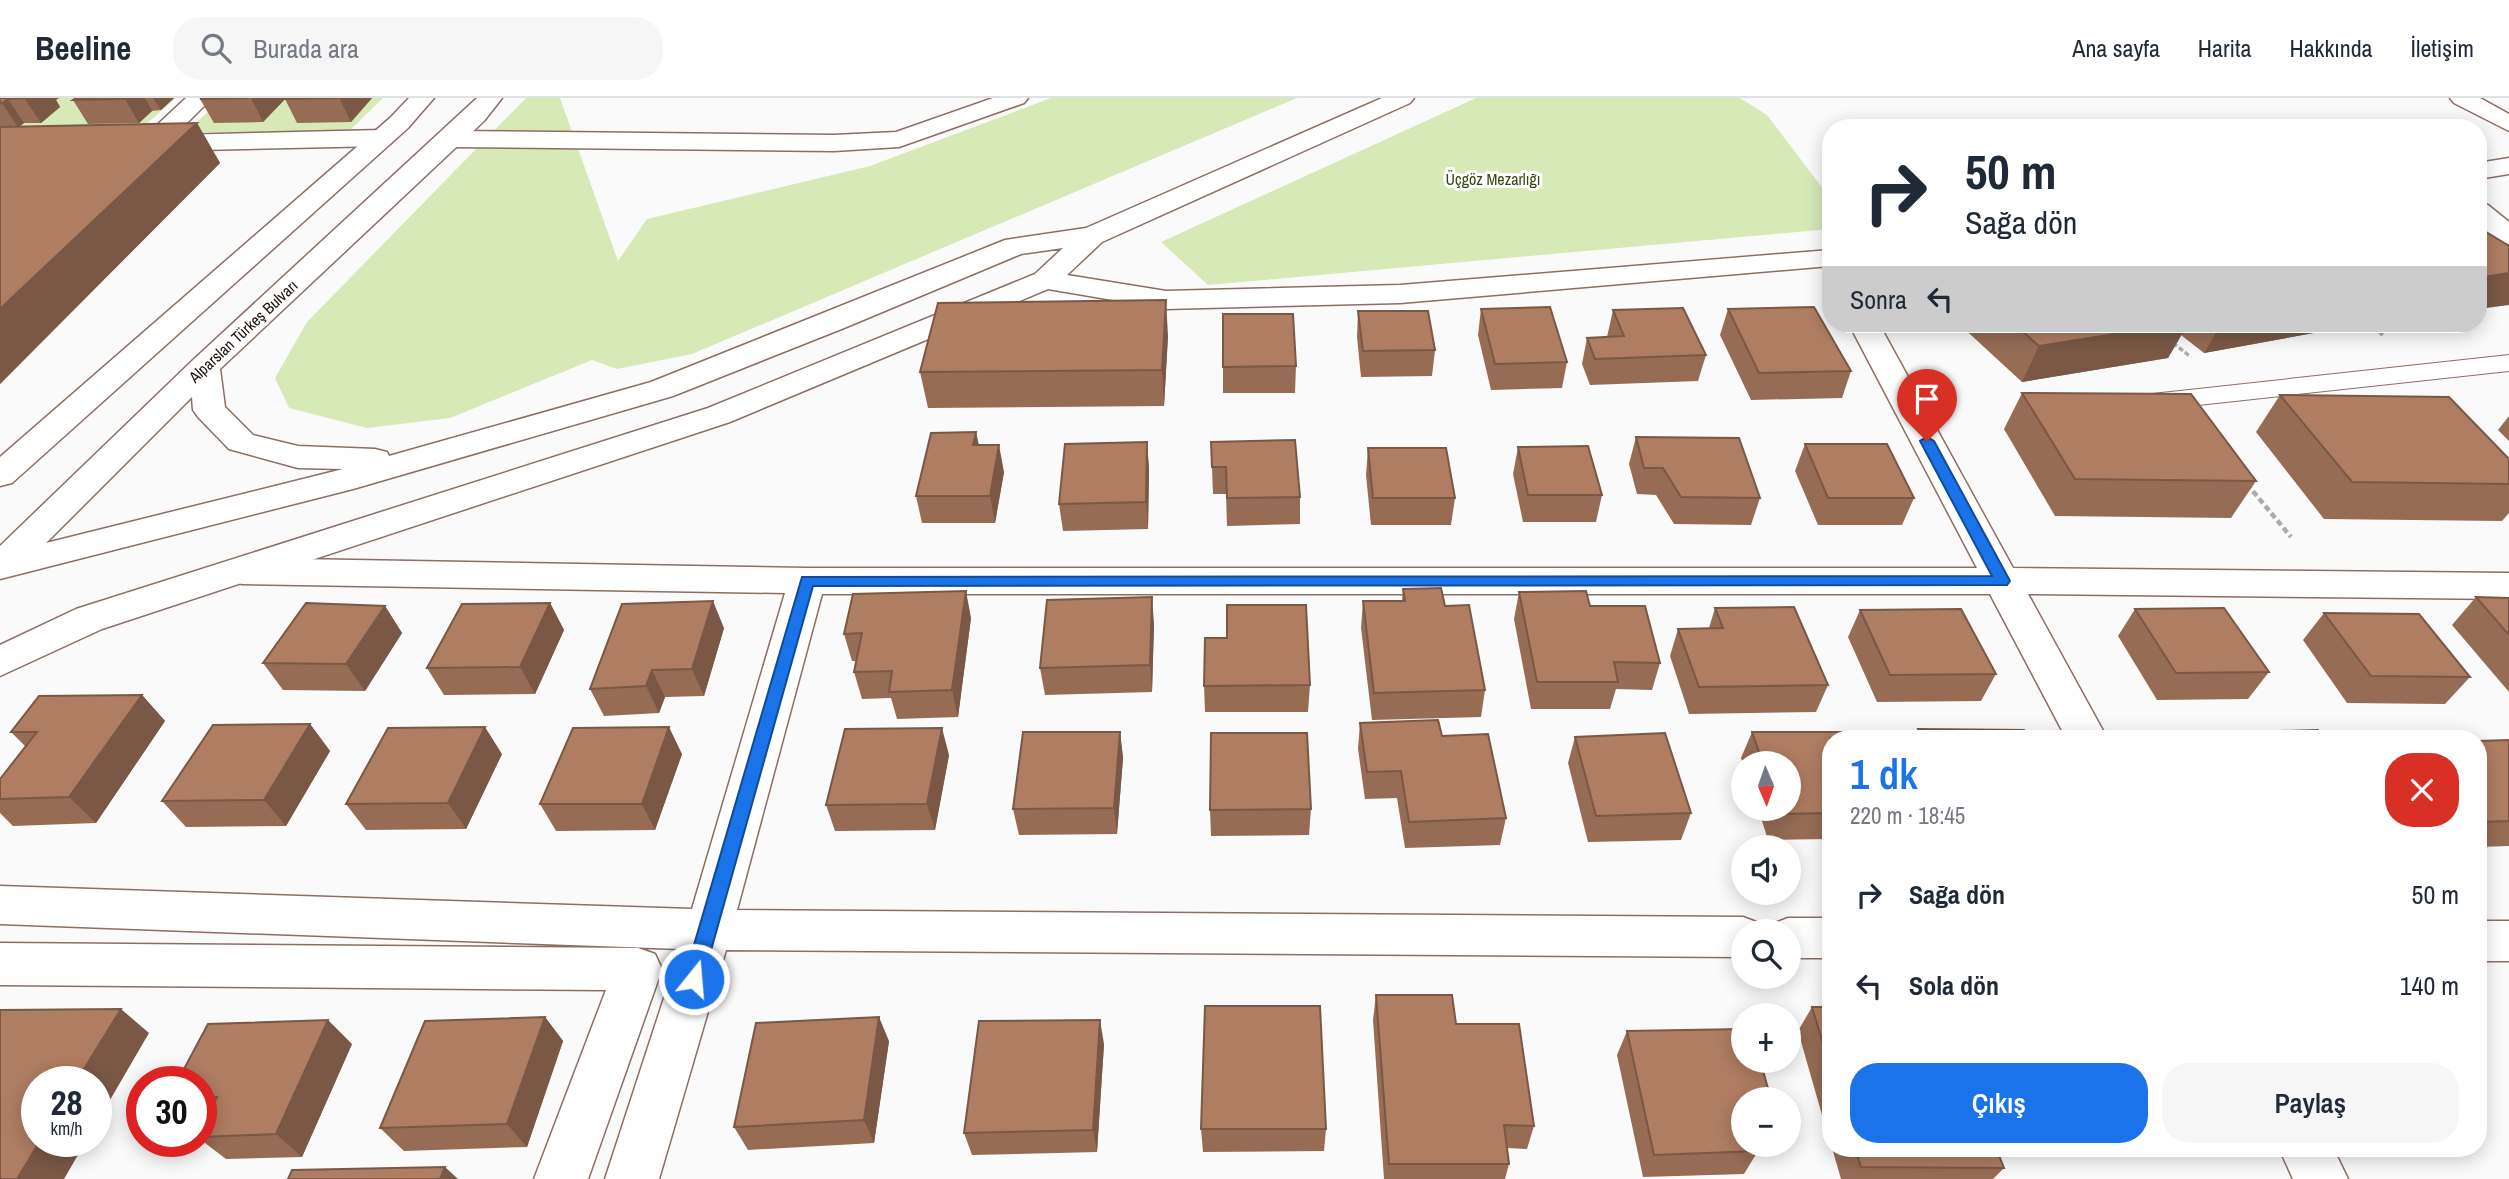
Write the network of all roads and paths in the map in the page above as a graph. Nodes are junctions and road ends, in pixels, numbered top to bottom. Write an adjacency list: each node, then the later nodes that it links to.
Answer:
1 (200, 98): 10 (street)
2 (422, 98): 8 (street)
3 (490, 98): 9 (street, Alparslan Türkeş Bulvarı)
4 (1016, 98): 9 (street)
5 (1402, 98): 15 (street)
6 (2462, 98): 7 (street)
7 (2509, 124)
8 (382, 138): 10 (street); 24 (street)
9 (451, 139): 21 (street, Alparslan Türkeş Bulvarı)
10 (152, 143): 11 (street)
11 (124, 144)
12 (2509, 166): 13 (street)
13 (2487, 170)
14 (2487, 218): 16 (street)
15 (1092, 236): 18 (street); 23 (street)
16 (2509, 236)
17 (1822, 260): 18 (street)
18 (1045, 280): 28 (street)
19 (1869, 333): 30 (street)
20 (2509, 363): 22 (lane)
21 (204, 367): 23 (street); 27 (street, Alparslan Türkeş Bulvarı)
22 (2135, 404)
23 (408, 461): 27 (street)
24 (0, 475)
25 (2245, 481): 26 (path)
26 (2295, 542)
27 (0, 567)
28 (242, 570): 29 (street); 32 (street)
29 (807, 581): 30 (street); 35 (street)
30 (2002, 581): 31 (street); 33 (street)
31 (2509, 586)
32 (0, 663)
33 (2082, 730)
34 (0, 905): 35 (street)
35 (709, 930): 36 (street); 44 (street)
36 (1731, 937)
37 (1801, 938): 38 (street)
38 (1822, 938)
39 (2487, 941): 40 (street)
40 (2509, 941)
41 (0, 964): 43 (street)
42 (2310, 1157): 45 (street)
43 (561, 1179)
44 (632, 1179)
45 (2321, 1179)

